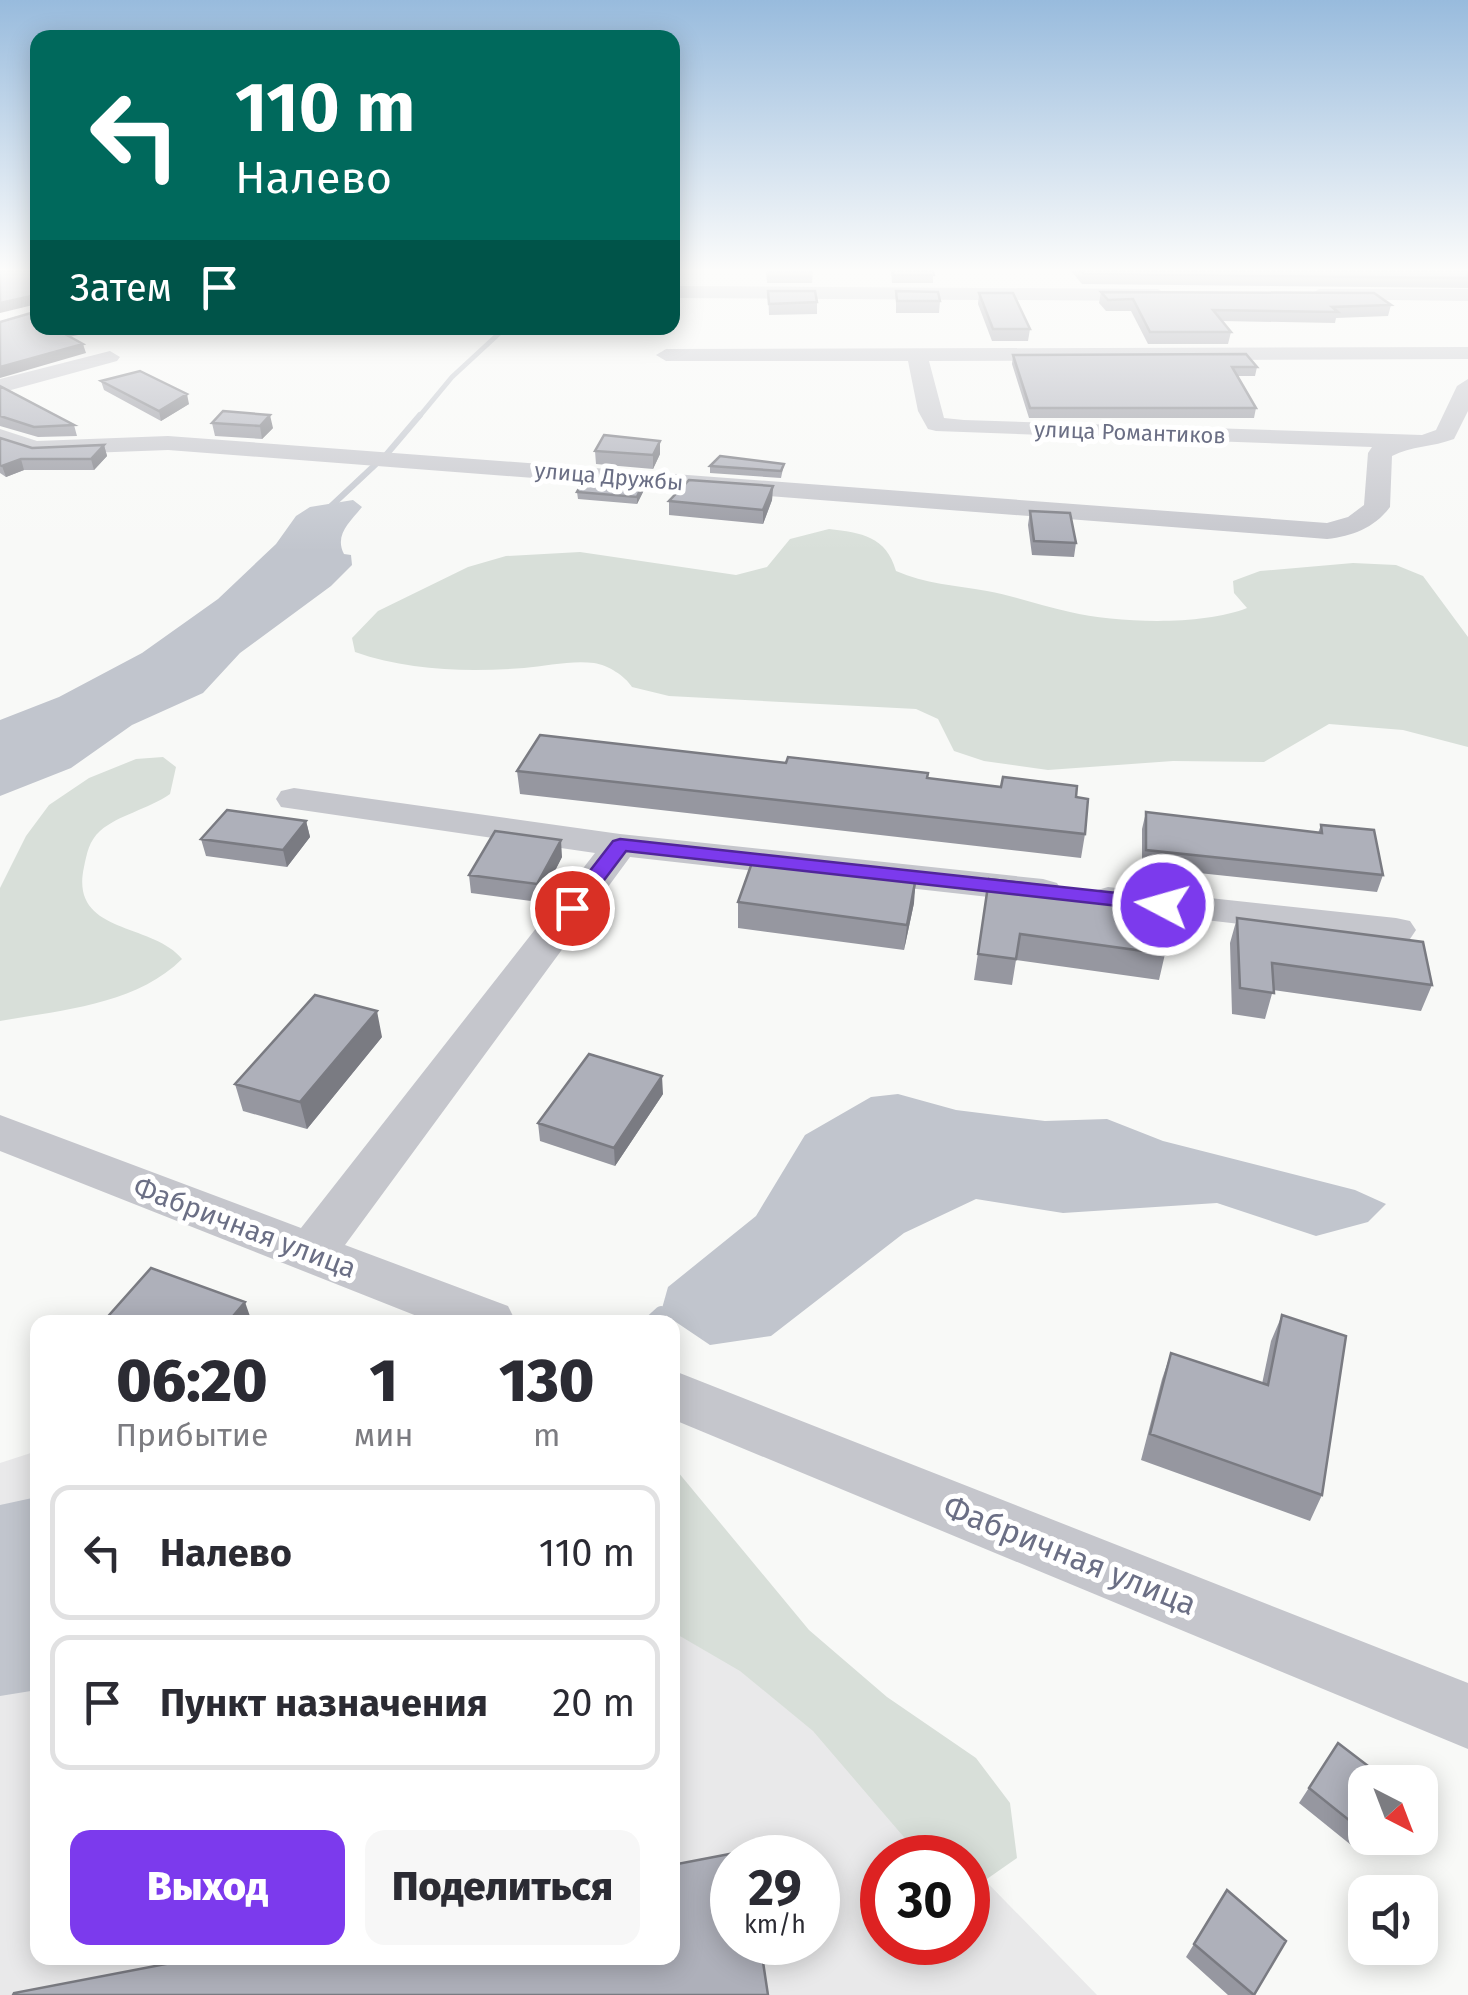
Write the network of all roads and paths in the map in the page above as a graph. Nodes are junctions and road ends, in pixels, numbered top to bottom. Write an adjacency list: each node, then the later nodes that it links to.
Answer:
1 (83, 364): 3 (street)
2 (919, 364): 6 (street, улица Романтиков)
3 (0, 386)
4 (1468, 386): 6 (street)
5 (0, 436): 6 (street, улица Дружбы)
6 (1397, 444)
7 (294, 799): 8 (street)
8 (620, 845): 9 (street); 11 (street)
9 (1396, 930)
10 (0, 1132): 11 (street, Фабричная улица)
11 (311, 1252): 12 (street, Фабричная улица)
12 (471, 1315)
13 (680, 1397): 14 (street, Фабричная улица)
14 (1468, 1716)

